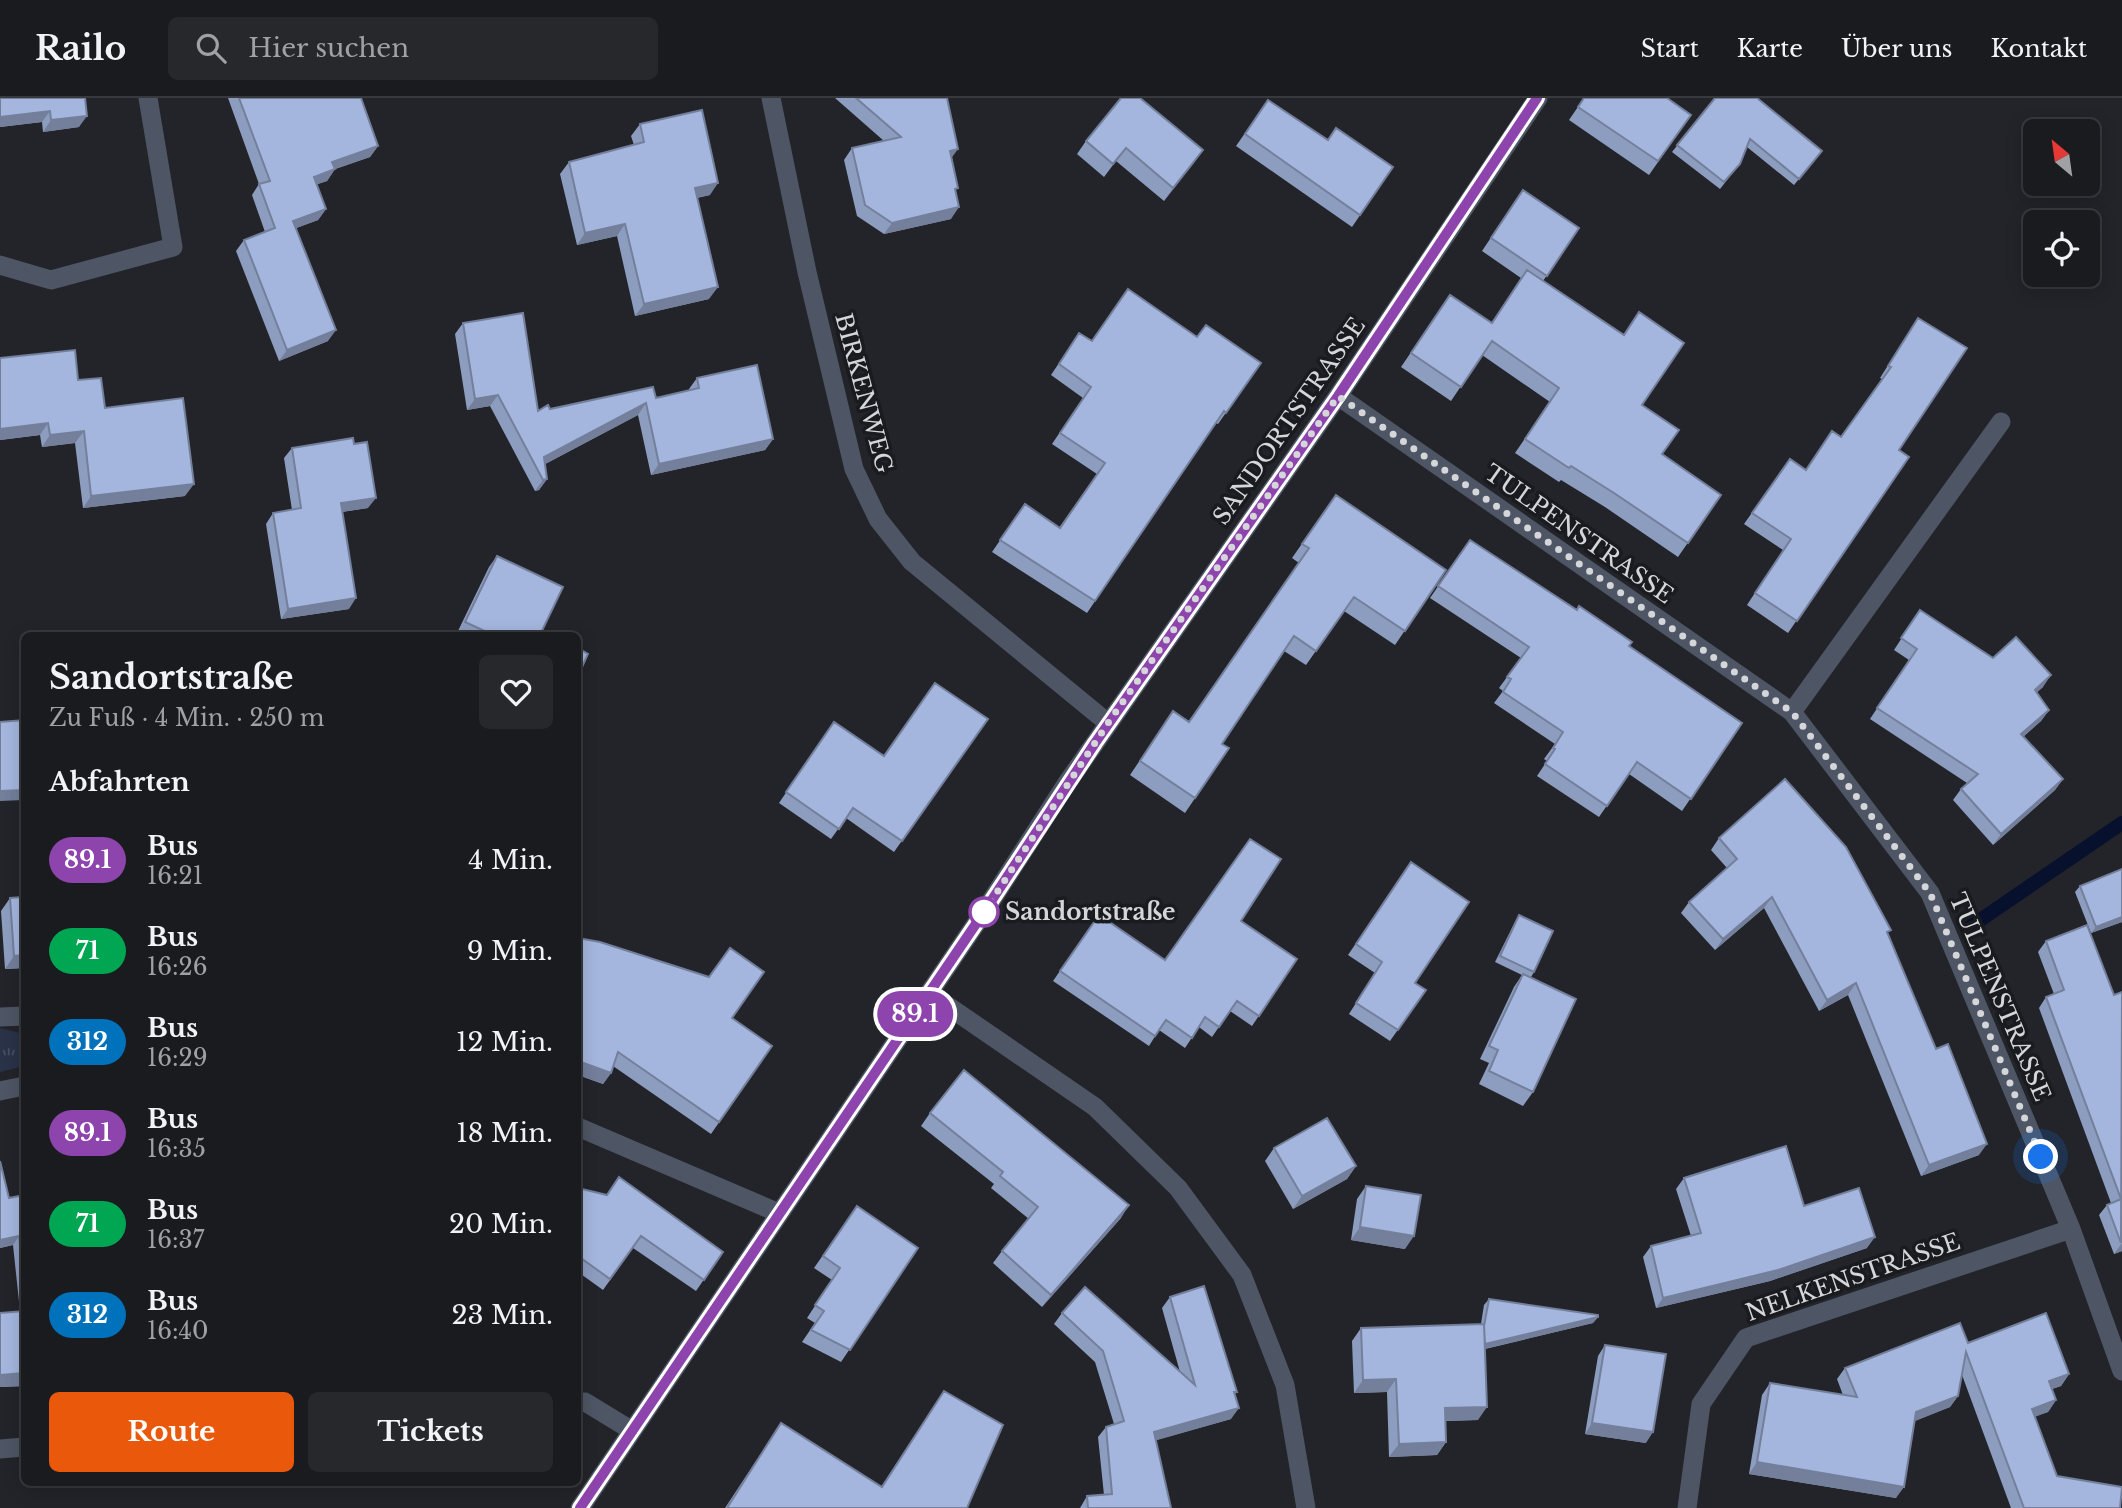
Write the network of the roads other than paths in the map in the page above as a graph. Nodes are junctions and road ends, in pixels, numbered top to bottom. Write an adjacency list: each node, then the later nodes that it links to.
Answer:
1 (148, 98): 4 (street)
2 (771, 98): 8 (street, BIRKENWEG)
3 (1538, 98): 5 (street, SANDORTSTRASSE)
4 (0, 265)
5 (1338, 396): 7 (street, TULPENSTRASSE); 8 (street, SANDORTSTRASSE)
6 (2001, 422): 7 (street)
7 (1792, 712): 16 (street, TULPENSTRASSE)
8 (1108, 723): 9 (street, SANDORTSTRASSE)
9 (929, 993): 15 (street, SANDORTSTRASSE); 23 (street)
10 (21, 1016): 11 (street)
11 (0, 1017)
12 (21, 1087): 13 (street)
13 (0, 1091)
14 (581, 1128): 15 (street)
15 (779, 1213): 19 (street, SANDORTSTRASSE)
16 (2071, 1229): 17 (street, TULPENSTRASSE); 24 (street, NELKENSTRASSE)
17 (2122, 1371)
18 (581, 1402): 19 (street)
19 (631, 1430): 22 (street, SANDORTSTRASSE)
20 (21, 1447): 21 (street)
21 (0, 1449)
22 (580, 1508)
23 (1306, 1508)
24 (1687, 1508)

